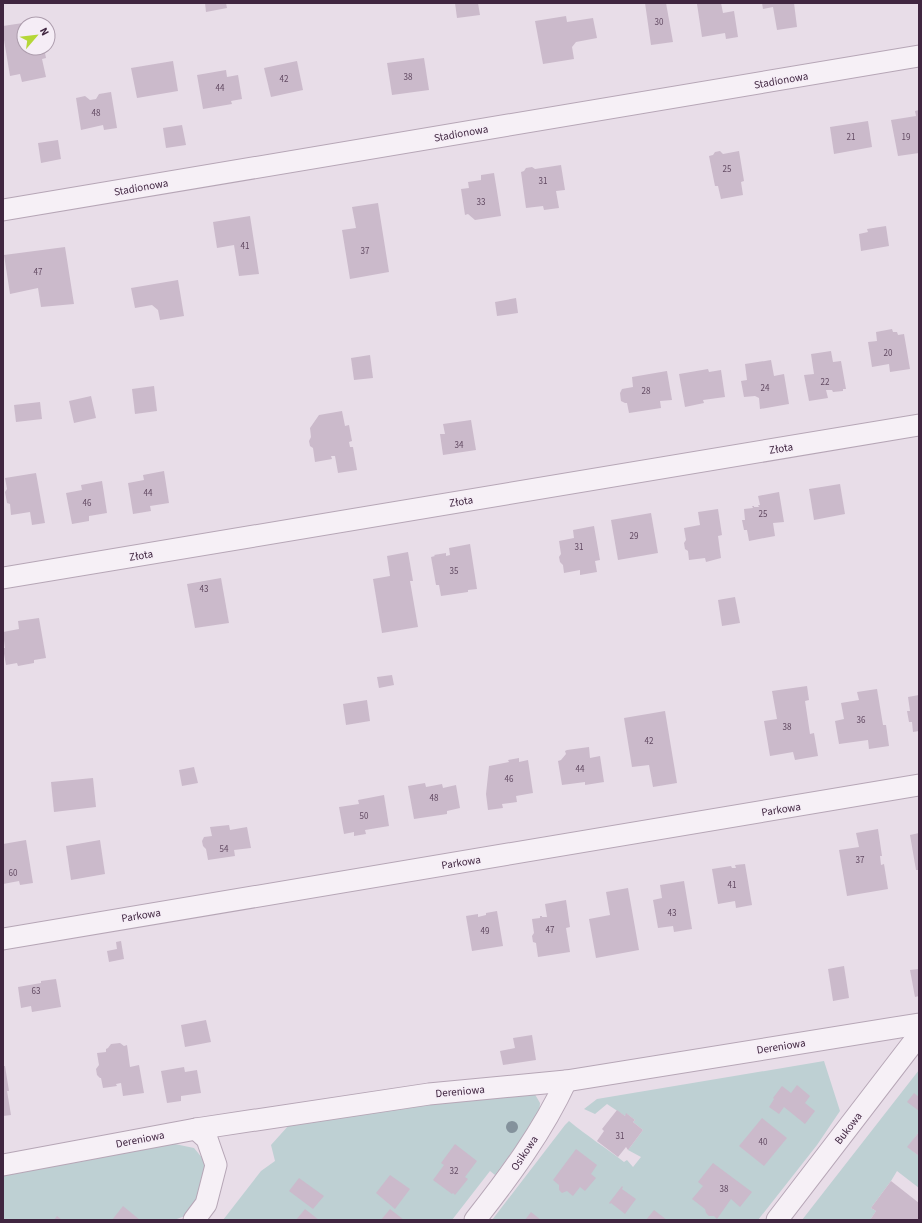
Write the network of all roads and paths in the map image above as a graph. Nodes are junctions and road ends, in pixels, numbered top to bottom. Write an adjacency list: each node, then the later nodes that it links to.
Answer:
1 (919, 56): 2 (street, Stadionowa)
2 (3, 210)
3 (919, 425): 4 (street, Złota)
4 (3, 578)
5 (919, 785): 6 (street, Parkowa)
6 (3, 939)
7 (919, 1024): 9 (street, Dereniowa)
8 (919, 1035): 14 (street, Bukowa)
9 (566, 1081): 10 (street, Dereniowa); 13 (street, Osikowa)
10 (196, 1128): 11 (street, Dereniowa); 12 (street)
11 (3, 1165)
12 (194, 1220)
13 (475, 1220)
14 (777, 1220)

